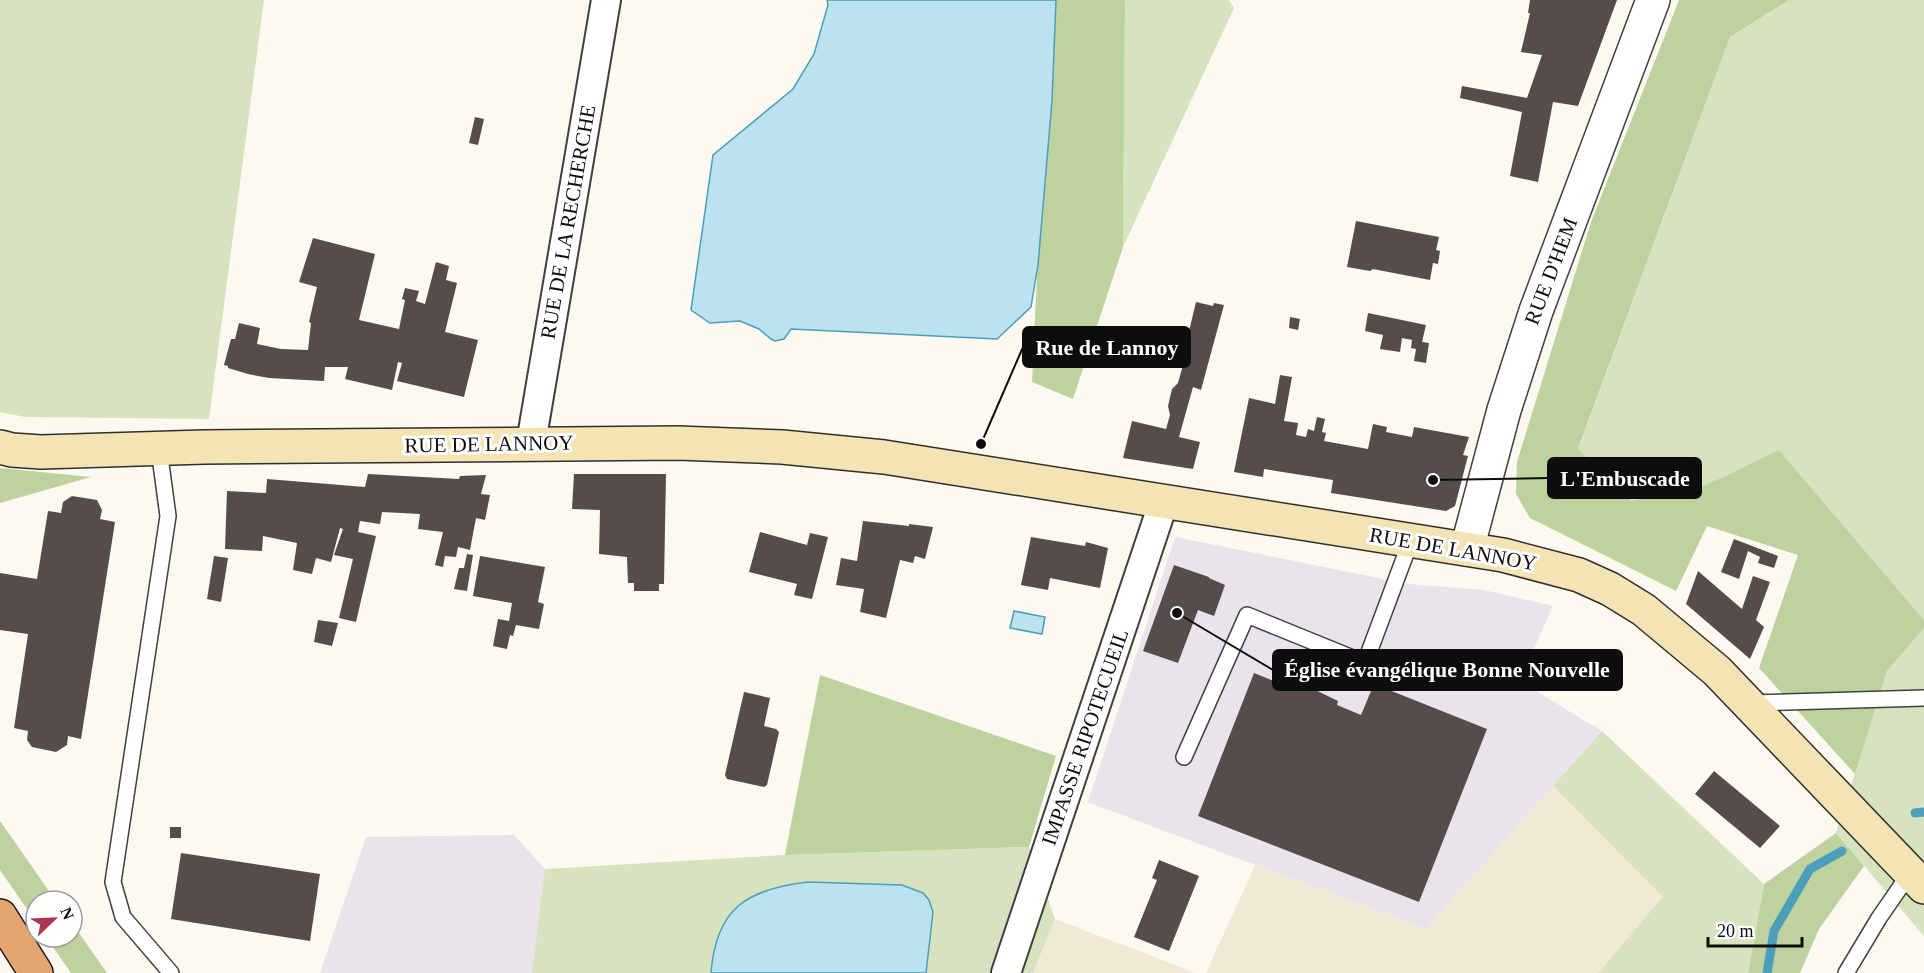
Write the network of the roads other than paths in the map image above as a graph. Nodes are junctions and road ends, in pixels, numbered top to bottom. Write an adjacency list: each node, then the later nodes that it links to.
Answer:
1 (606, 0): 3 (street, RUE DE LA RECHERCHE)
2 (1653, 0): 8 (street, RUE D'HEM)
3 (531, 443): 5 (main road, RUE DE LANNOY); 6 (main road, RUE DE LANNOY)
4 (0, 447): 5 (main road, RUE DE LANNOY)
5 (159, 449): 17 (lane)
6 (1164, 501): 7 (main road, RUE DE LANNOY); 18 (street, IMPASSE RIPOTECUEIL)
7 (1411, 540): 8 (main road, RUE DE LANNOY); 11 (lane)
8 (1467, 549): 10 (main road, RUE DE LANNOY)
9 (1924, 698): 10 (lane)
10 (1748, 703): 12 (main road, RUE DE LANNOY)
11 (1184, 757)
12 (1917, 880): 19 (lane)
13 (0, 916): 16 (highway)
14 (0, 959): 15 (highway)
15 (10, 973)
16 (36, 973)
17 (171, 973)
18 (1006, 973)
19 (1846, 973)

